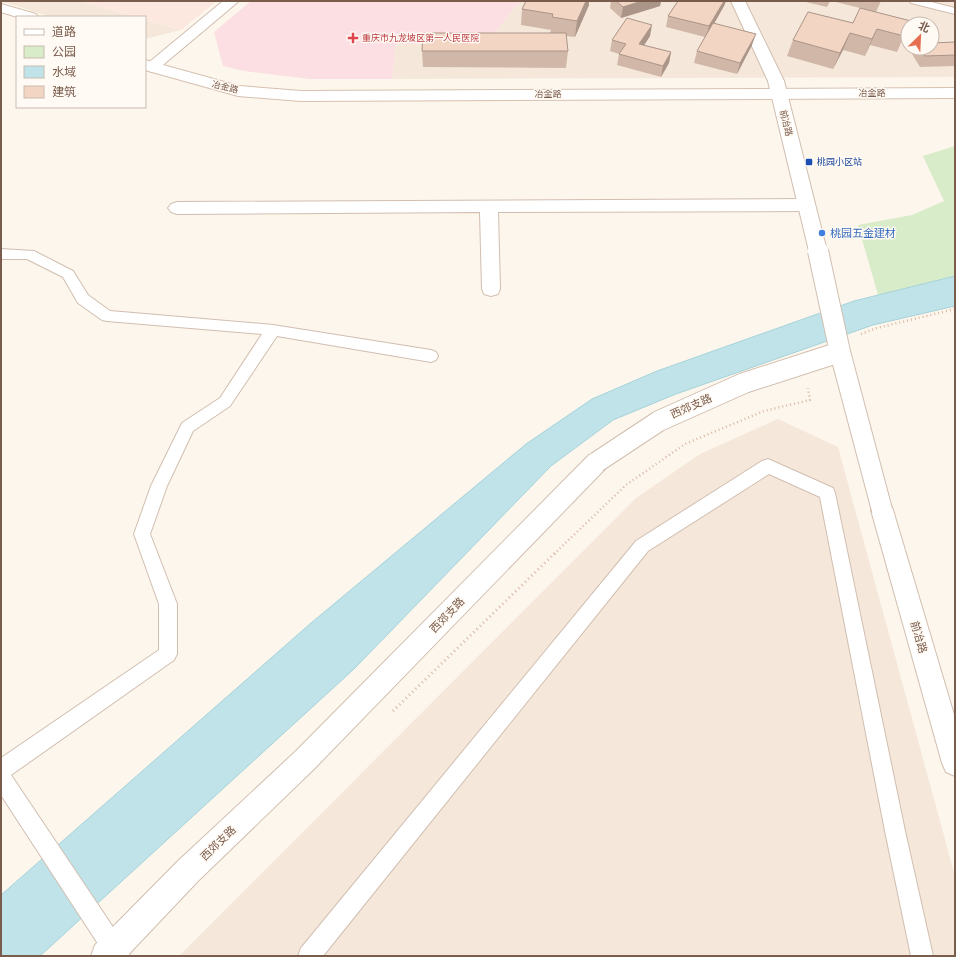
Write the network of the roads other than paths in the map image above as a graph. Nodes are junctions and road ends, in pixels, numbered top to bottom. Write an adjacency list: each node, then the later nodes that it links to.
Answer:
1 (232, 1): 10 (street)
2 (738, 1): 12 (street, 前冶路)
3 (915, 1): 5 (lane)
4 (1, 8): 6 (street)
5 (955, 11)
6 (28, 16)
7 (1, 19): 8 (street)
8 (16, 24)
9 (146, 53): 10 (street, 冶金路)
10 (153, 63): 12 (street, 冶金路)
11 (955, 82): 12 (street, 冶金路)
12 (777, 87): 13 (street, 冶金路); 14 (street, 前冶路)
13 (955, 93)
14 (806, 205): 15 (street); 20 (street, 前冶路, bridge)
15 (489, 207): 16 (street); 18 (street)
16 (177, 208)
17 (1, 254): 19 (lane)
18 (491, 289)
19 (273, 330): 21 (lane); 23 (lane)
20 (840, 352): 22 (street, 前冶路, bridge); 25 (street, 西郊支路, bridge)
21 (431, 356)
22 (955, 763)
23 (1, 770)
24 (1, 777): 25 (lane)
25 (113, 953)
26 (309, 956): 27 (lane)
27 (922, 956)

